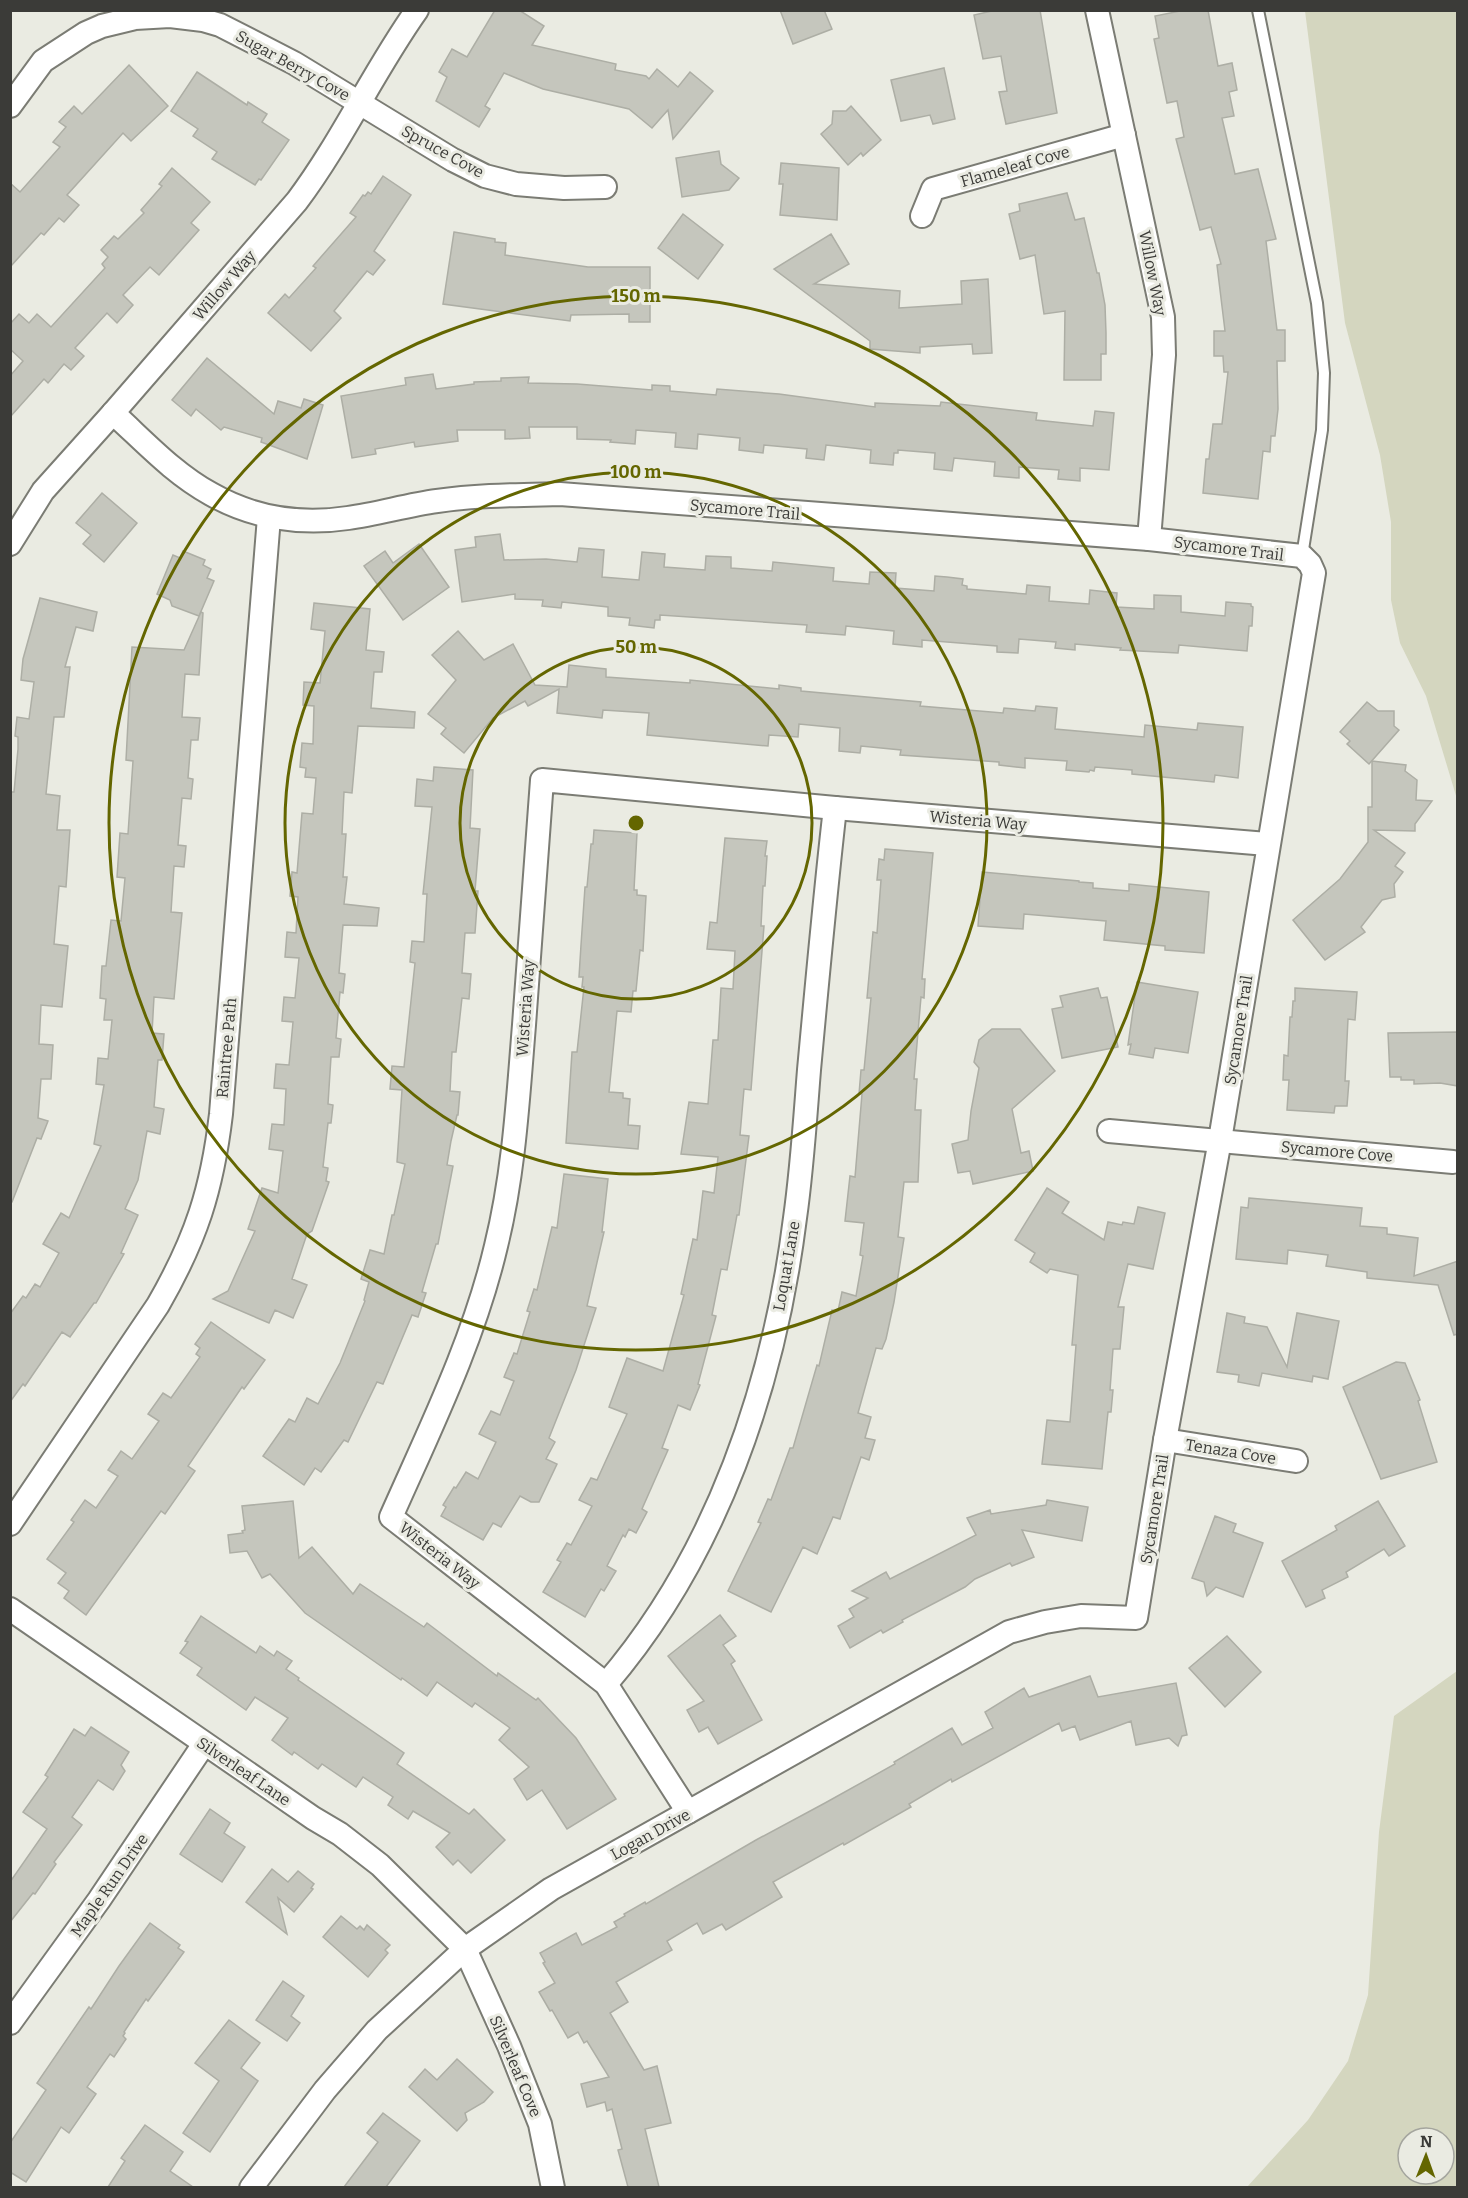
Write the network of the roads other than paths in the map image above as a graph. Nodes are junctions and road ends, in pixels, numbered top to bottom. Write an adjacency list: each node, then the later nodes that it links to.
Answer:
1 (417, 10): 4 (street, Willow Way)
2 (1097, 10): 6 (street, Willow Way)
3 (1258, 10): 13 (lane)
4 (359, 102): 5 (street, Sugar Berry Cove); 7 (street, Spruce Cove); 9 (street, Willow Way)
5 (10, 106)
6 (1124, 135): 8 (street, Flameleaf Cove); 11 (street, Willow Way)
7 (605, 187)
8 (922, 216)
9 (113, 413): 10 (street, Sycamore Trail); 12 (street, Willow Way)
10 (269, 517): 11 (street, Sycamore Trail); 21 (street, Raintree Path)
11 (1149, 539): 13 (street, Sycamore Trail)
12 (10, 544)
13 (1302, 556): 15 (street, Sycamore Trail)
14 (835, 808): 15 (street, Wisteria Way); 24 (street, Loquat Lane); 24 (street, Wisteria Way)
15 (1268, 844): 17 (street, Sycamore Trail)
16 (1109, 1131): 17 (street, Sycamore Cove)
17 (1220, 1140): 18 (street, Sycamore Cove); 19 (street, Sycamore Trail)
18 (1453, 1162)
19 (1165, 1440): 20 (street, Tenaza Cove); 23 (street, Sycamore Trail)
20 (1296, 1461)
21 (10, 1524)
22 (10, 1609): 25 (street, Silverleaf Lane)
23 (1136, 1618): 26 (street, Logan Drive)
24 (606, 1683): 26 (street, Wisteria Way)
25 (204, 1744): 27 (street, Silverleaf Lane); 28 (street, Maple Run Drive)
26 (688, 1812): 27 (street, Logan Drive)
27 (465, 1949): 29 (street, Logan Drive); 30 (street, Silverleaf Cove)
28 (10, 2024)
29 (251, 2187)
30 (553, 2187)

